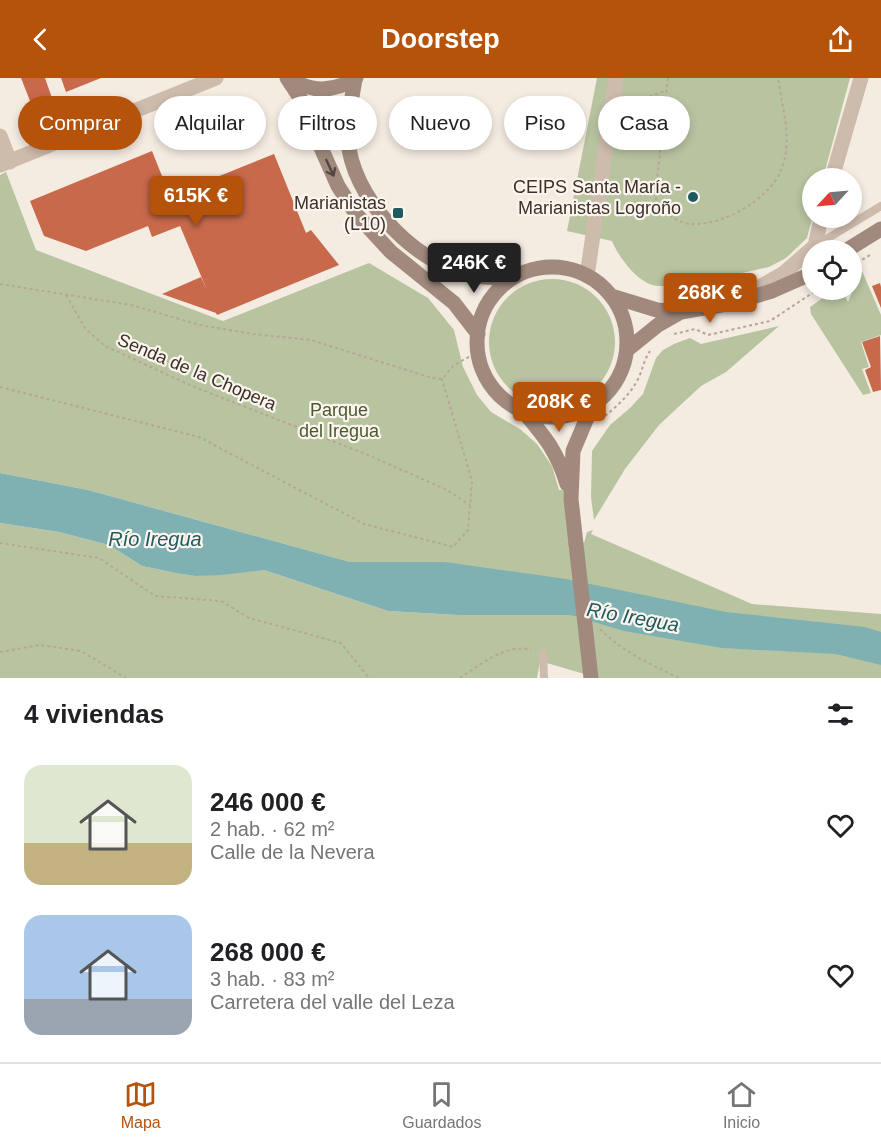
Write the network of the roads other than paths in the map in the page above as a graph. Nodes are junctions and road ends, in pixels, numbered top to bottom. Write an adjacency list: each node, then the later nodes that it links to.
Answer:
1 (216, 78): 7 (street)
2 (288, 78): 5 (main road); 20 (main road, one-way to 20)
3 (616, 78): 14 (street)
4 (861, 78): 8 (street)
5 (355, 79): 16 (main road)
6 (0, 136): 7 (street)
7 (5, 164)
8 (835, 168)
9 (881, 206): 11 (lane)
10 (881, 229): 12 (main road)
11 (825, 240)
12 (862, 241)
13 (802, 257): 18 (street)
14 (587, 276): 16 (main road); 17 (main road)
15 (802, 278): 18 (main road)
16 (511, 279): 20 (main road)
17 (611, 296): 19 (main road); 21 (main road)
18 (732, 303): 19 (main road)
19 (681, 312): 21 (main road)
20 (478, 334): 23 (main road)
21 (627, 350): 22 (main road)
22 (592, 405): 23 (main road); 24 (main road)
23 (523, 411): 24 (main road)
24 (571, 499): 27 (main road, bridge)
25 (543, 653): 26 (lane)
26 (544, 678)
27 (591, 678)

